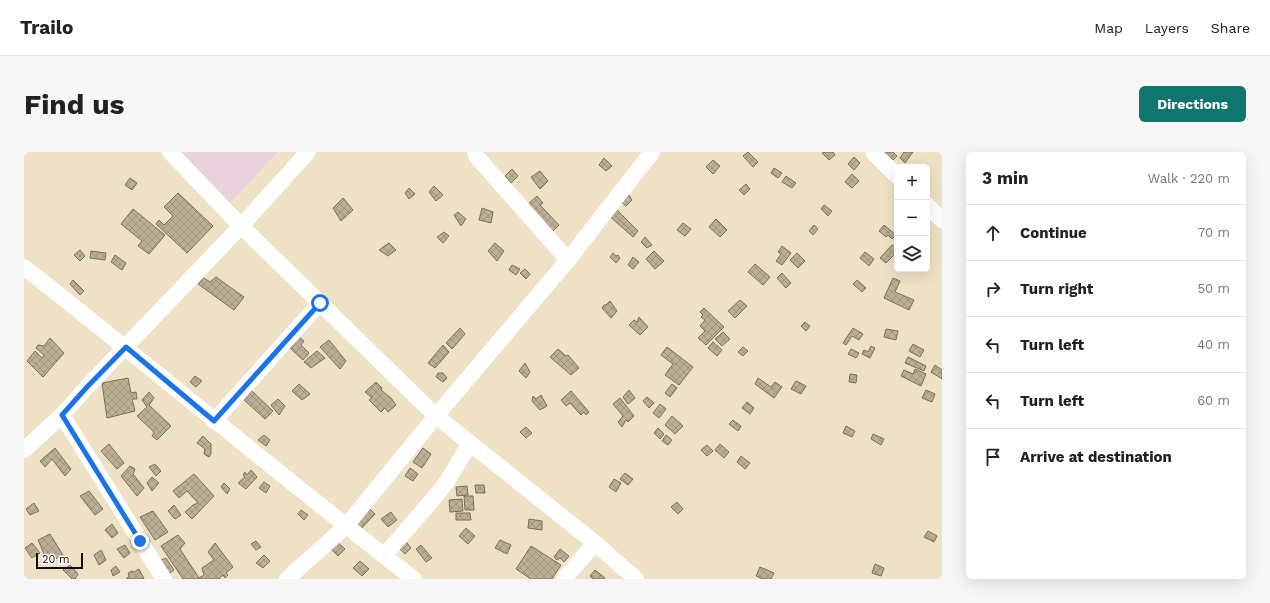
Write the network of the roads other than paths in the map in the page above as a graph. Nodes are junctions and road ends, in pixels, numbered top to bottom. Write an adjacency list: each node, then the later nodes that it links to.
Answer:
1 (170, 152): 9 (street)
2 (308, 152): 9 (street)
3 (475, 152): 10 (street)
4 (652, 152): 10 (street)
5 (873, 152): 6 (street)
6 (894, 173)
7 (930, 208): 8 (street)
8 (942, 220)
9 (241, 226): 12 (street); 13 (street)
10 (568, 260): 15 (street)
11 (24, 267): 13 (street)
12 (320, 303): 15 (street); 16 (street)
13 (126, 347): 14 (street); 16 (street)
14 (62, 415): 18 (street); 22 (street)
15 (436, 416): 17 (street); 19 (street)
16 (214, 421): 19 (street)
17 (470, 443): 20 (street); 21 (street)
18 (24, 450)
19 (346, 526): 21 (street); 23 (street)
20 (595, 543): 25 (street); 26 (street)
21 (384, 556): 24 (street)
22 (164, 579)
23 (287, 579)
24 (414, 579)
25 (564, 579)
26 (636, 579)

